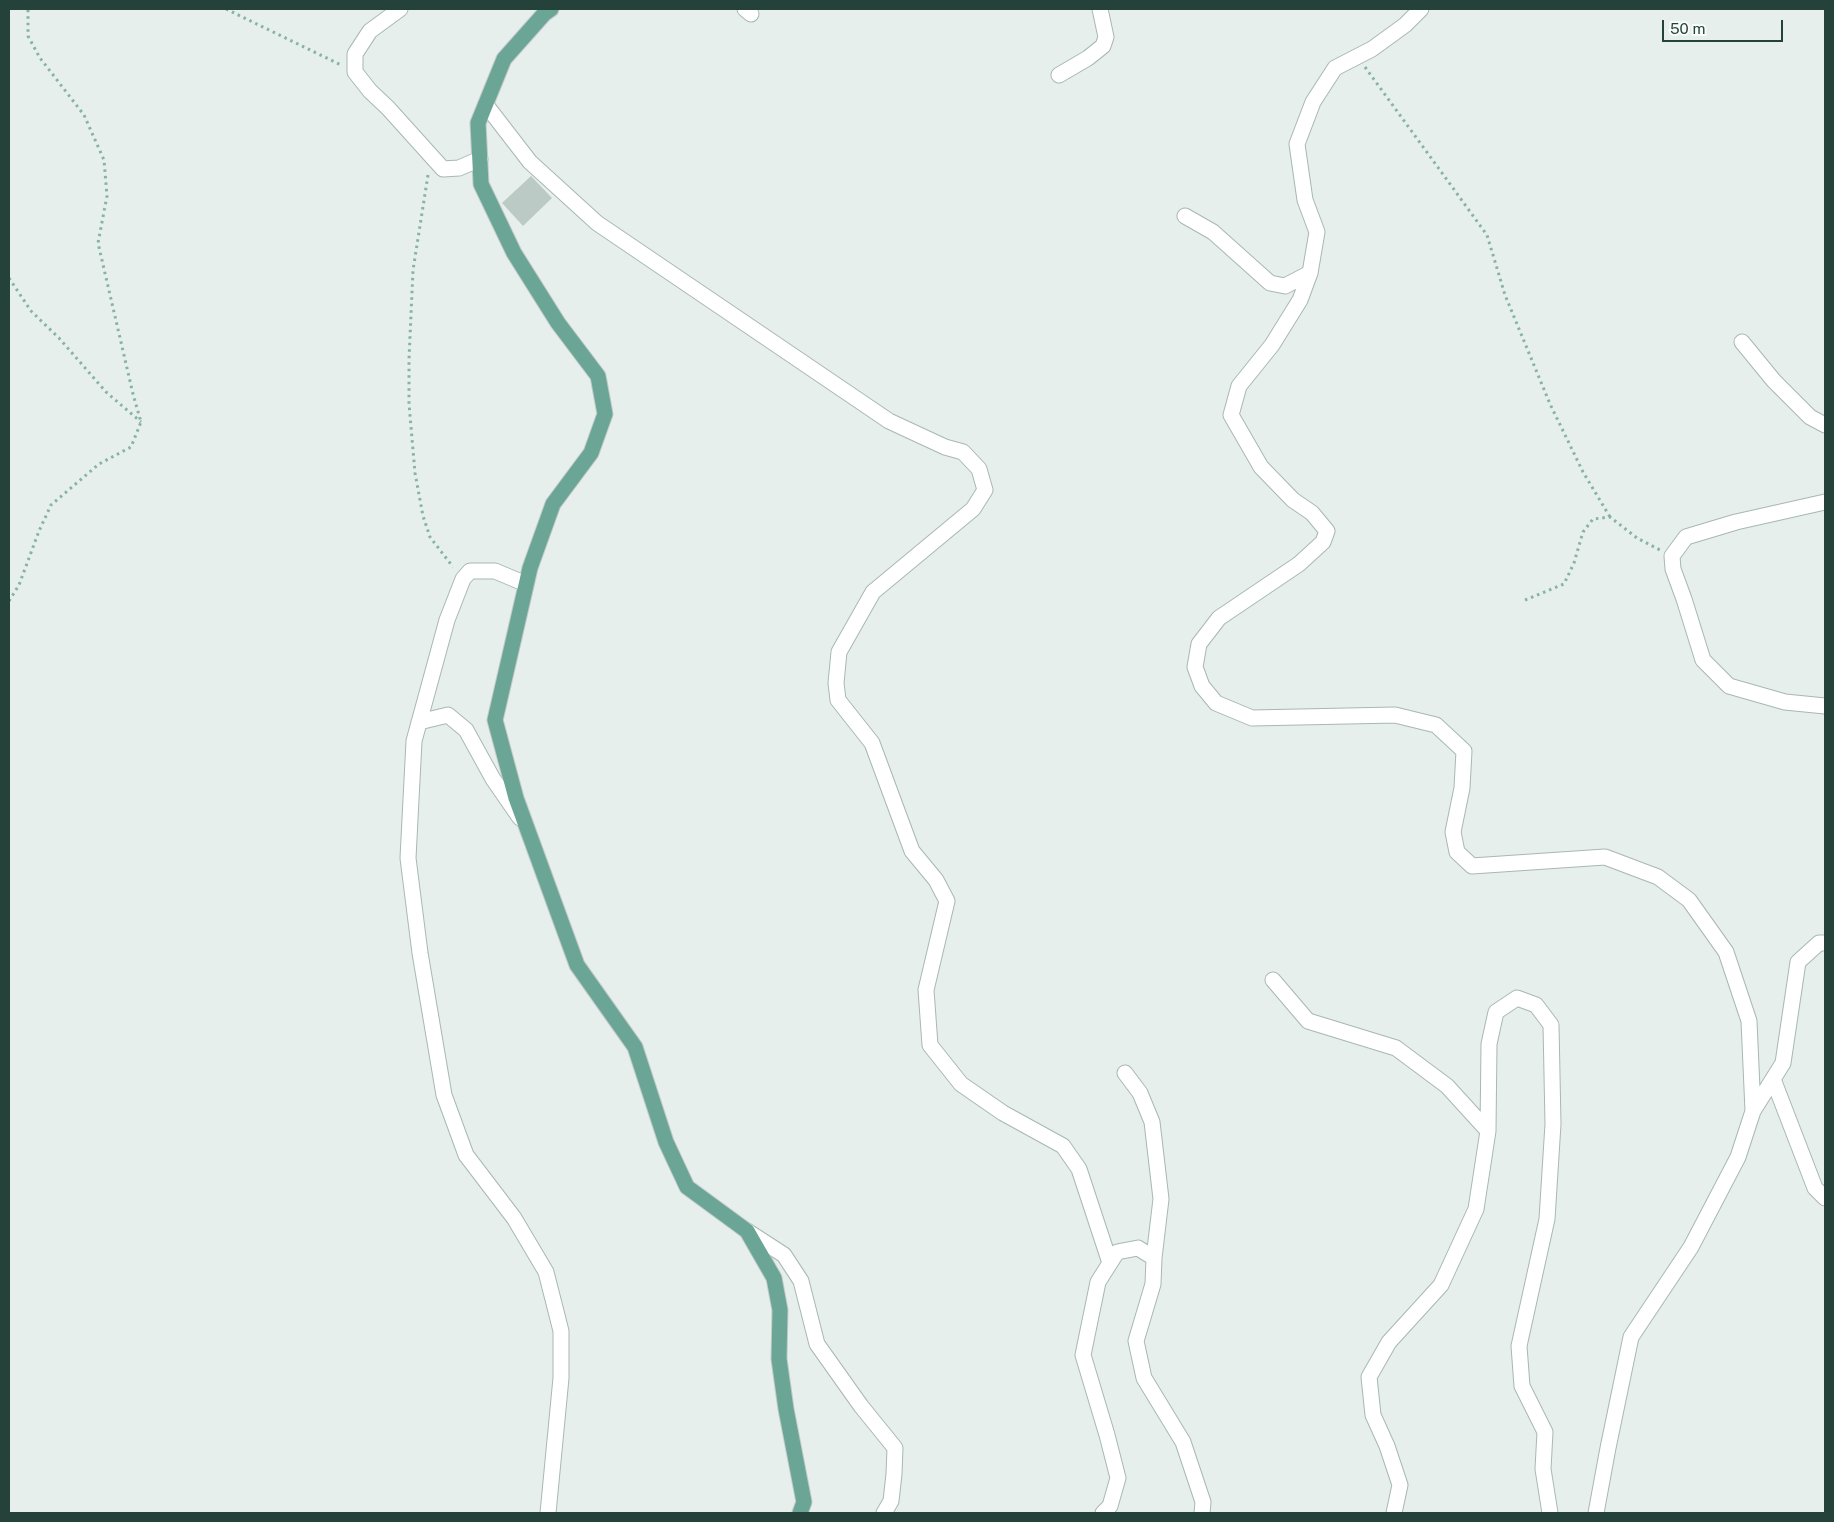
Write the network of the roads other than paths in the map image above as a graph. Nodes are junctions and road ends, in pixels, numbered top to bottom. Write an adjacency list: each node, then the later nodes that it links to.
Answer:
1 (400, 9): 7 (street)
2 (552, 9): 6 (main road)
3 (1100, 9): 5 (street)
4 (1421, 9): 9 (street)
5 (1059, 74)
6 (486, 105): 7 (main road); 26 (street)
7 (480, 159): 13 (main road)
8 (1185, 216): 9 (street)
9 (1310, 273): 21 (street)
10 (1742, 342): 11 (street)
11 (1825, 425)
12 (1825, 502): 14 (street)
13 (526, 584): 15 (street); 16 (main road)
14 (1825, 706)
15 (420, 722): 16 (street); 27 (street)
16 (526, 826): 24 (main road)
17 (1825, 944): 20 (street)
18 (1273, 980): 22 (street)
19 (1126, 1073): 25 (street)
20 (1773, 1079): 21 (street); 23 (street)
21 (1753, 1111): 34 (street)
22 (1488, 1131): 32 (street); 33 (street)
23 (1825, 1198)
24 (748, 1231): 28 (main road); 29 (street)
25 (1154, 1258): 26 (street); 31 (street)
26 (1110, 1263): 30 (street)
27 (548, 1513)
28 (800, 1513)
29 (884, 1513)
30 (1103, 1513)
31 (1202, 1513)
32 (1394, 1513)
33 (1550, 1513)
34 (1596, 1513)

